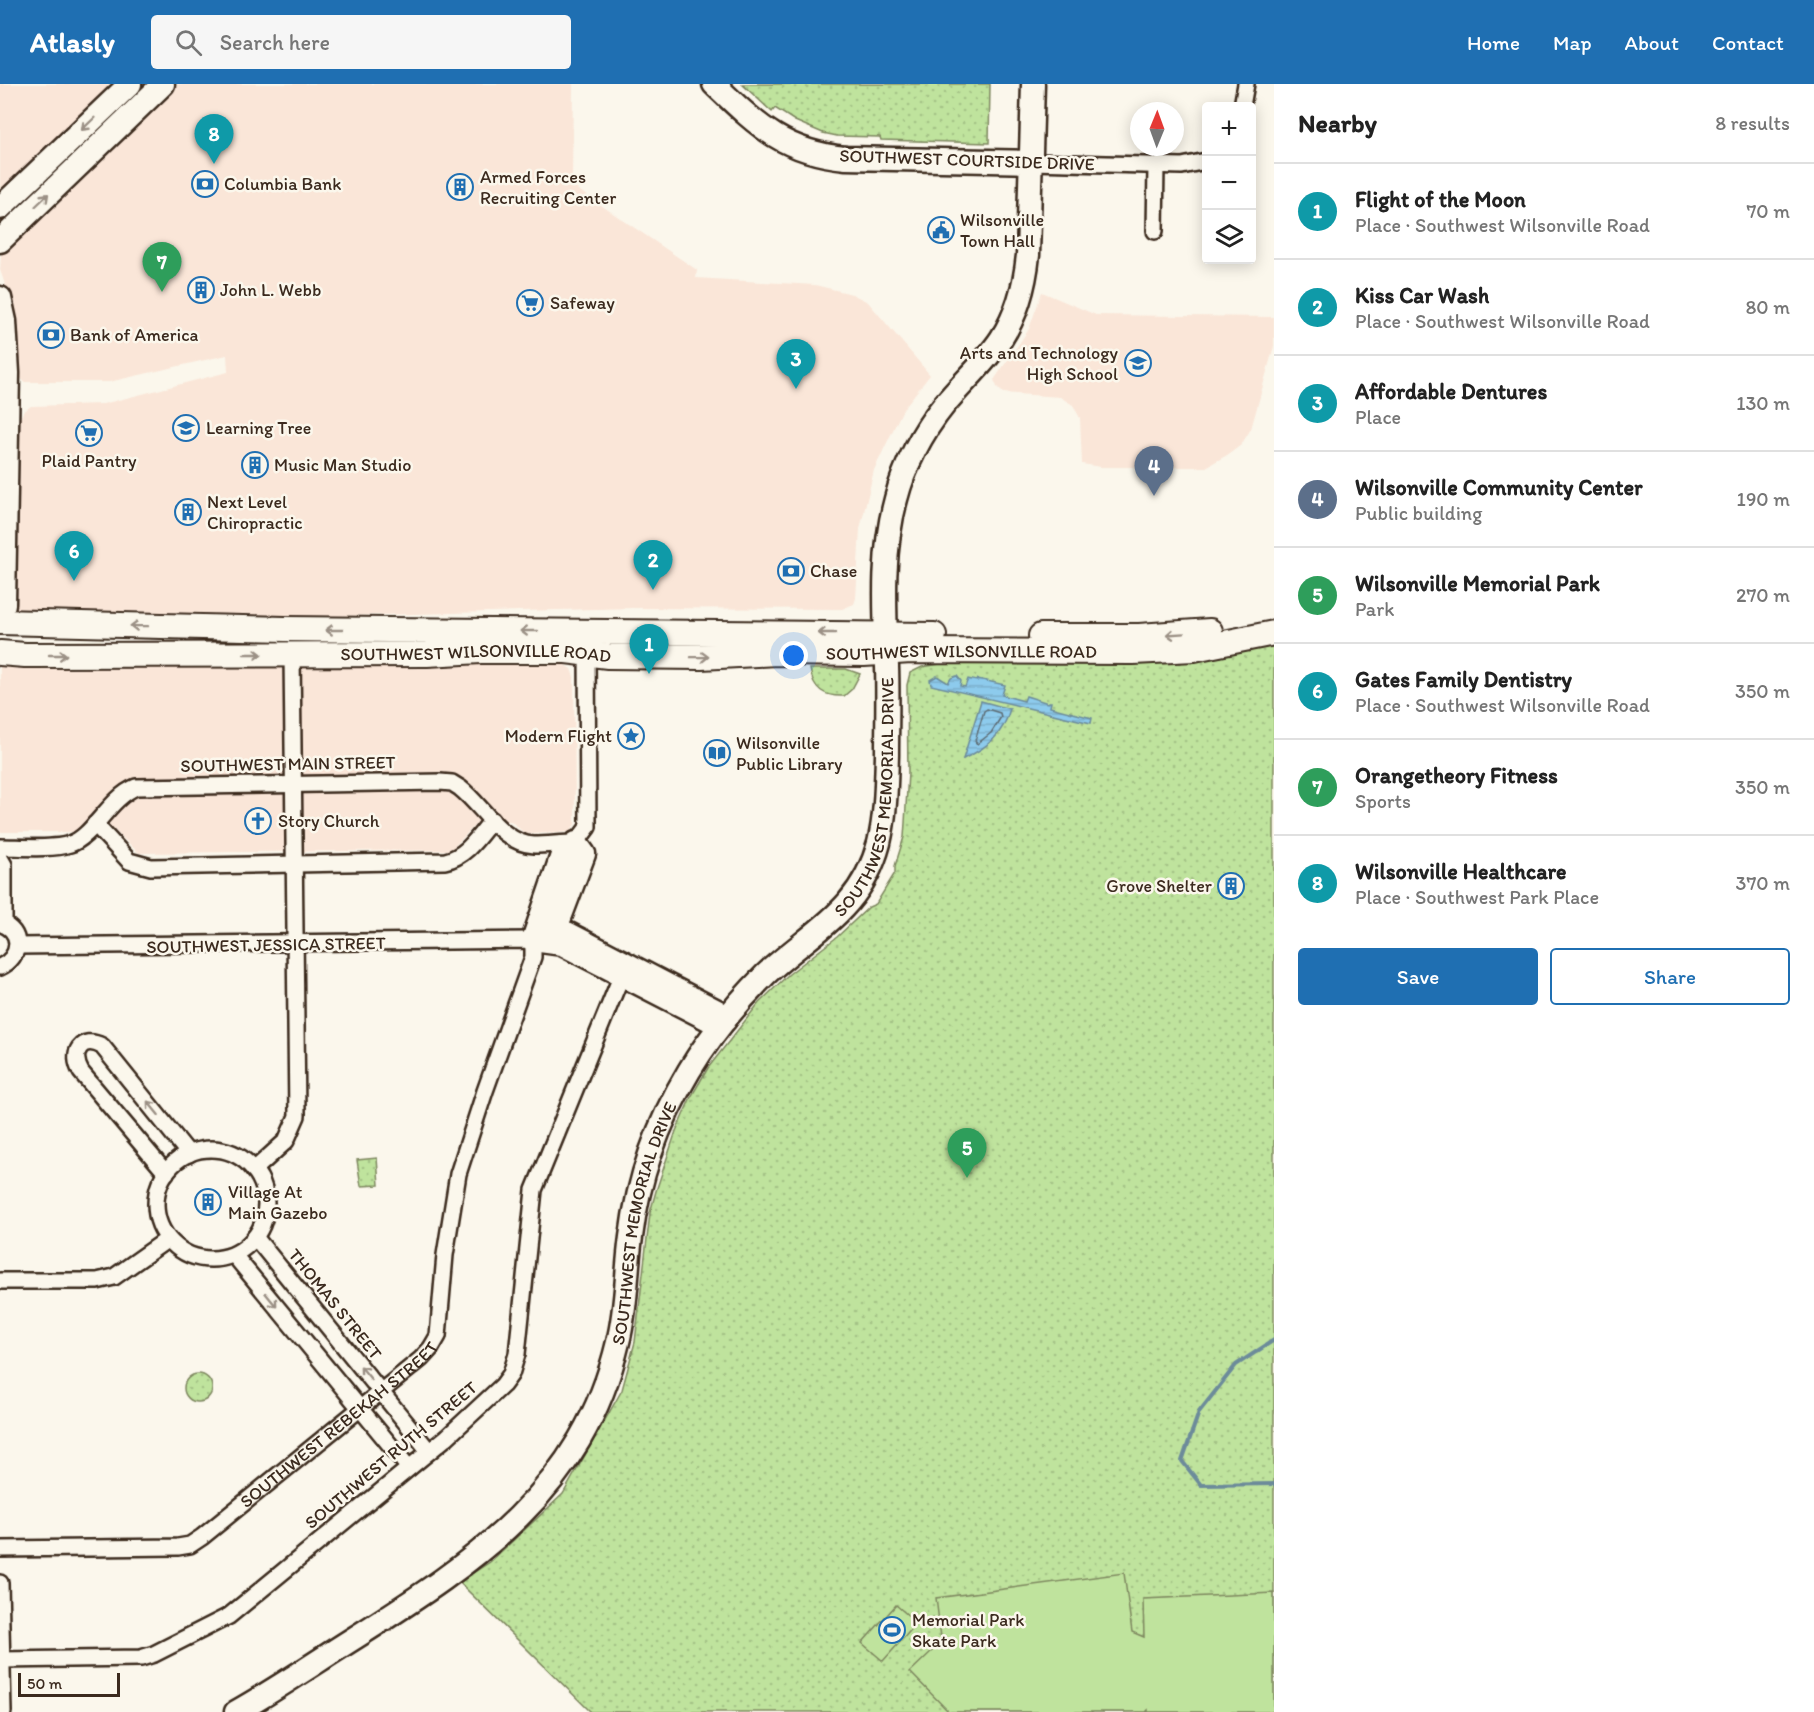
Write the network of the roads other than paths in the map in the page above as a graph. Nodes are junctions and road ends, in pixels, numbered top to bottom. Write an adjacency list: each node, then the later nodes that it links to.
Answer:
1 (130, 84): 10 (street, one-way to 10)
2 (163, 84): 12 (street, one-way to 2)
3 (714, 84): 7 (street, SOUTHWEST COURTSIDE DRIVE)
4 (1032, 84): 7 (street, SOUTHWEST MEMORIAL DRIVE)
5 (1246, 84): 6 (street)
6 (1243, 102)
7 (1031, 162): 9 (street, SOUTHWEST COURTSIDE DRIVE); 20 (street, SOUTHWEST MEMORIAL DRIVE)
8 (1202, 162): 9 (street, SOUTHWEST COURTSIDE DRIVE)
9 (1156, 166): 11 (street)
10 (0, 208)
11 (1155, 231)
12 (0, 241)
13 (0, 298): 14 (street)
14 (4, 392): 15 (street)
15 (0, 609)
16 (1274, 618): 20 (main road, SOUTHWEST WILSONVILLE ROAD, one-way to 20)
17 (0, 622): 19 (main road, SOUTHWEST WILSONVILLE ROAD, one-way to 17)
18 (1274, 633): 20 (main road, SOUTHWEST WILSONVILLE ROAD)
19 (587, 643): 20 (main road, SOUTHWEST WILSONVILLE ROAD); 22 (main road, SOUTHWEST WILSONVILLE ROAD); 26 (street, SOUTHWEST REBEKAH STREET)
20 (886, 644): 36 (street, SOUTHWEST MEMORIAL DRIVE)
21 (0, 653): 22 (main road, SOUTHWEST WILSONVILLE ROAD, one-way to 22)
22 (292, 654): 23 (street)
23 (294, 784): 24 (street, SOUTHWEST MAIN STREET); 25 (street, SOUTHWEST MAIN STREET); 29 (street)
24 (492, 820): 26 (street, SOUTHWEST MAIN STREET); 29 (street)
25 (94, 824): 27 (street, SOUTHWEST MAIN STREET); 29 (street)
26 (576, 843): 31 (street, SOUTHWEST REBEKAH STREET)
27 (0, 847)
28 (0, 858): 30 (street)
29 (295, 864): 32 (street)
30 (2, 924): 33 (street)
31 (537, 940): 32 (street, SOUTHWEST JESSICA STREET); 35 (street, SOUTHWEST JESSICA STREET); 44 (street, SOUTHWEST REBEKAH STREET)
32 (296, 944): 33 (street, SOUTHWEST JESSICA STREET); 38 (street)
33 (17, 946): 34 (street)
34 (0, 967)
35 (624, 969): 36 (street, SOUTHWEST JESSICA STREET); 46 (street, SOUTHWEST RUTH STREET)
36 (725, 1020): 52 (street, SOUTHWEST MEMORIAL DRIVE)
37 (189, 1154): 38 (street); 39 (street); 39 (street, one-way to 39)
38 (255, 1170): 40 (street)
39 (166, 1173): 41 (street)
40 (255, 1237): 42 (street); 44 (street, THOMAS STREET, one-way to 40)
41 (168, 1239): 42 (street); 43 (street)
42 (234, 1255): 45 (street, one-way to 45)
43 (0, 1281)
44 (381, 1391): 45 (street, SOUTHWEST REBEKAH STREET); 46 (street, THOMAS STREET)
45 (360, 1408): 47 (street); 48 (street, SOUTHWEST REBEKAH STREET)
46 (429, 1452): 47 (street, SOUTHWEST RUTH STREET)
47 (409, 1468): 50 (street, SOUTHWEST RUTH STREET)
48 (0, 1549)
49 (0, 1583): 50 (street)
50 (1, 1660): 51 (street)
51 (3, 1712)
52 (236, 1712)

